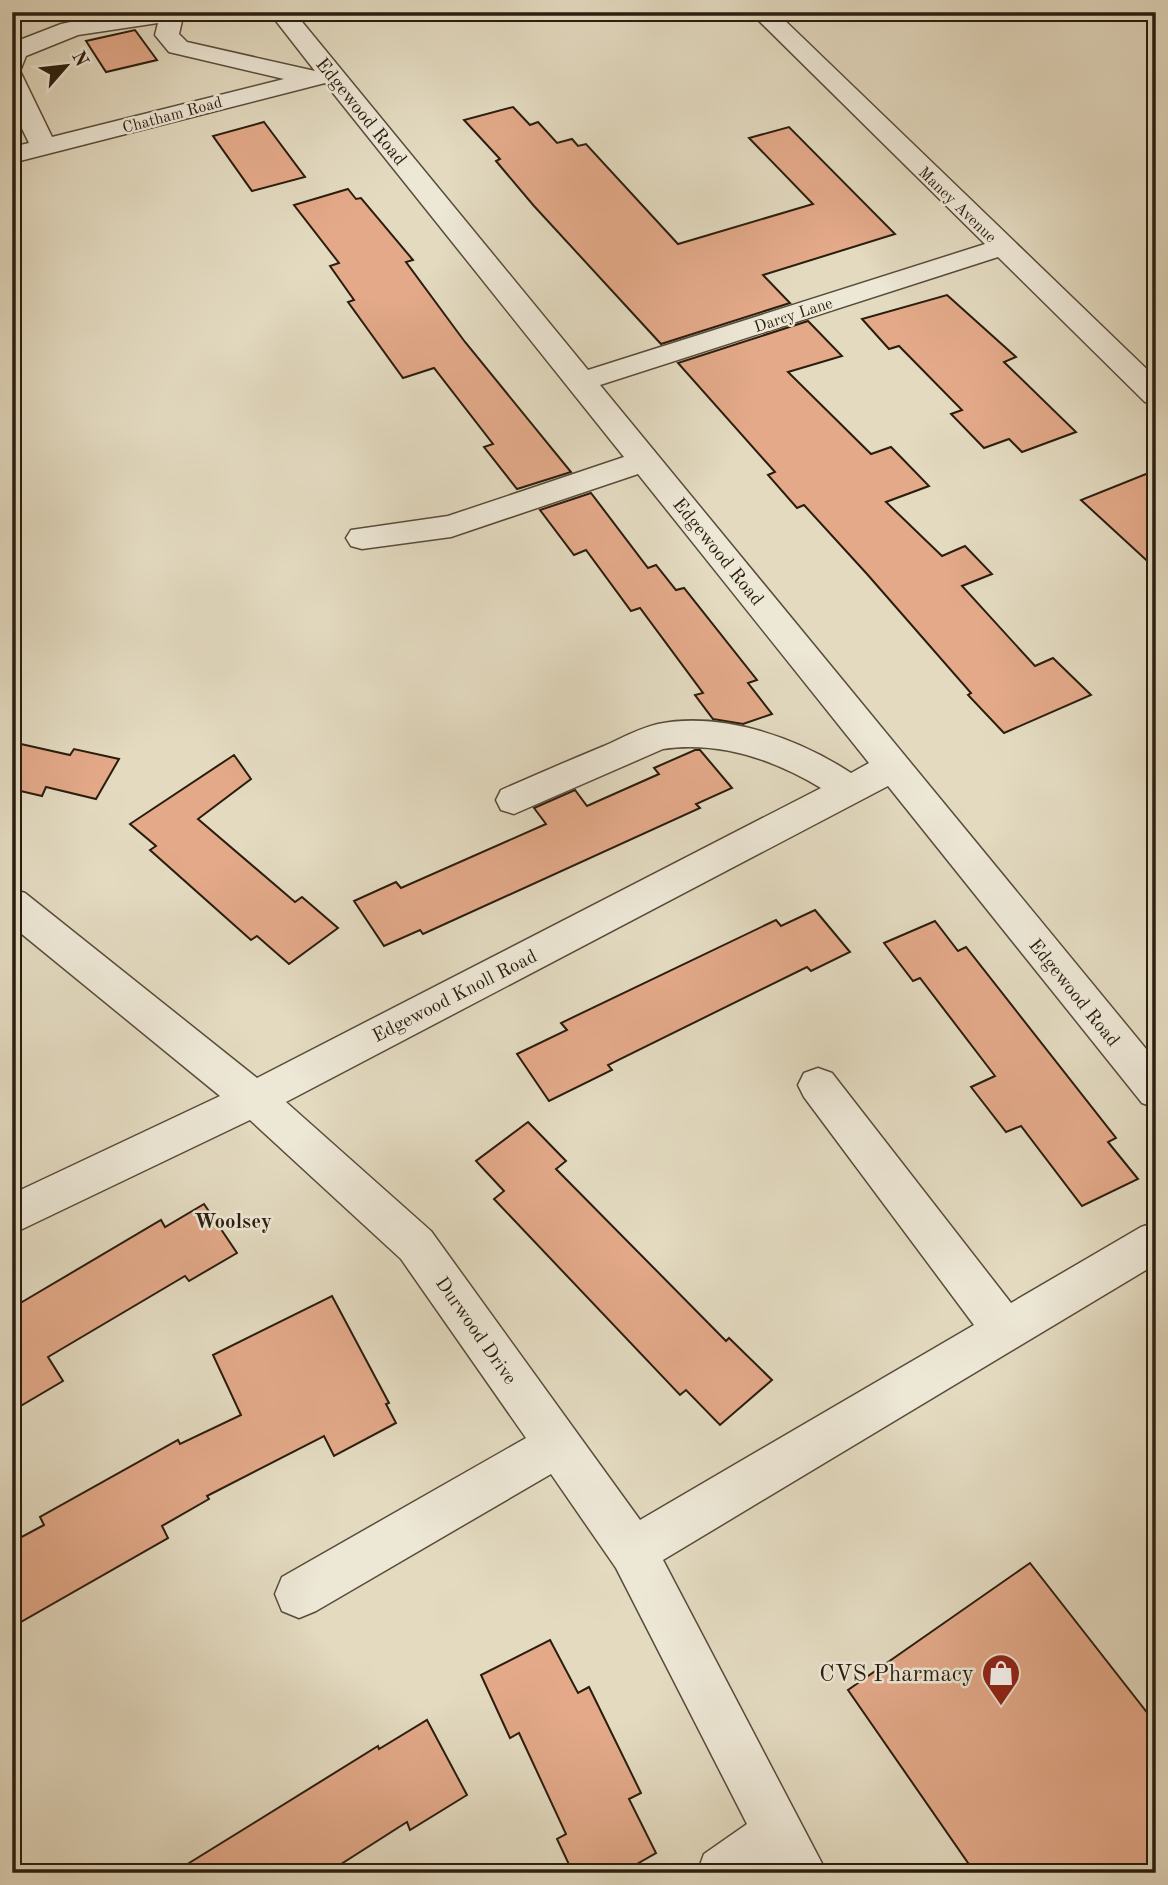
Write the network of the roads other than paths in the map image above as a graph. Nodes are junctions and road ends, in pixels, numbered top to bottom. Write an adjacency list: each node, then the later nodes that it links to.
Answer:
1 (281, 12): 5 (street, Edgewood Road)
2 (761, 12): 9 (street, Maney Avenue)
3 (171, 14): 4 (street); 5 (street)
4 (12, 66)
5 (323, 76): 7 (street, Chatham Road); 10 (street, Edgewood Road)
6 (12, 77): 7 (street)
7 (45, 147): 8 (street, Chatham Road)
8 (12, 155)
9 (1003, 247): 10 (street, Darcy Lane); 11 (street, Maney Avenue)
10 (583, 381): 12 (street, Edgewood Road)
11 (1156, 395)
12 (646, 460): 13 (street); 14 (street, Edgewood Road)
13 (362, 538)
14 (891, 768): 15 (street, Edgewood Knoll Road); 19 (street, Edgewood Road)
15 (850, 790): 16 (street); 20 (street, Edgewood Knoll Road)
16 (514, 800)
17 (12, 904): 20 (street, Durwood Drive)
18 (818, 1085): 23 (street)
19 (1156, 1091)
20 (254, 1099): 21 (street, Edgewood Knoll Road); 24 (street, Durwood Drive)
21 (12, 1215)
22 (1156, 1241): 23 (street)
23 (1005, 1330): 25 (street)
24 (558, 1446): 25 (street, Durwood Drive); 26 (street)
25 (633, 1551): 27 (street, Durwood Drive)
26 (299, 1594)
27 (790, 1852): 28 (street)
28 (723, 1873)

